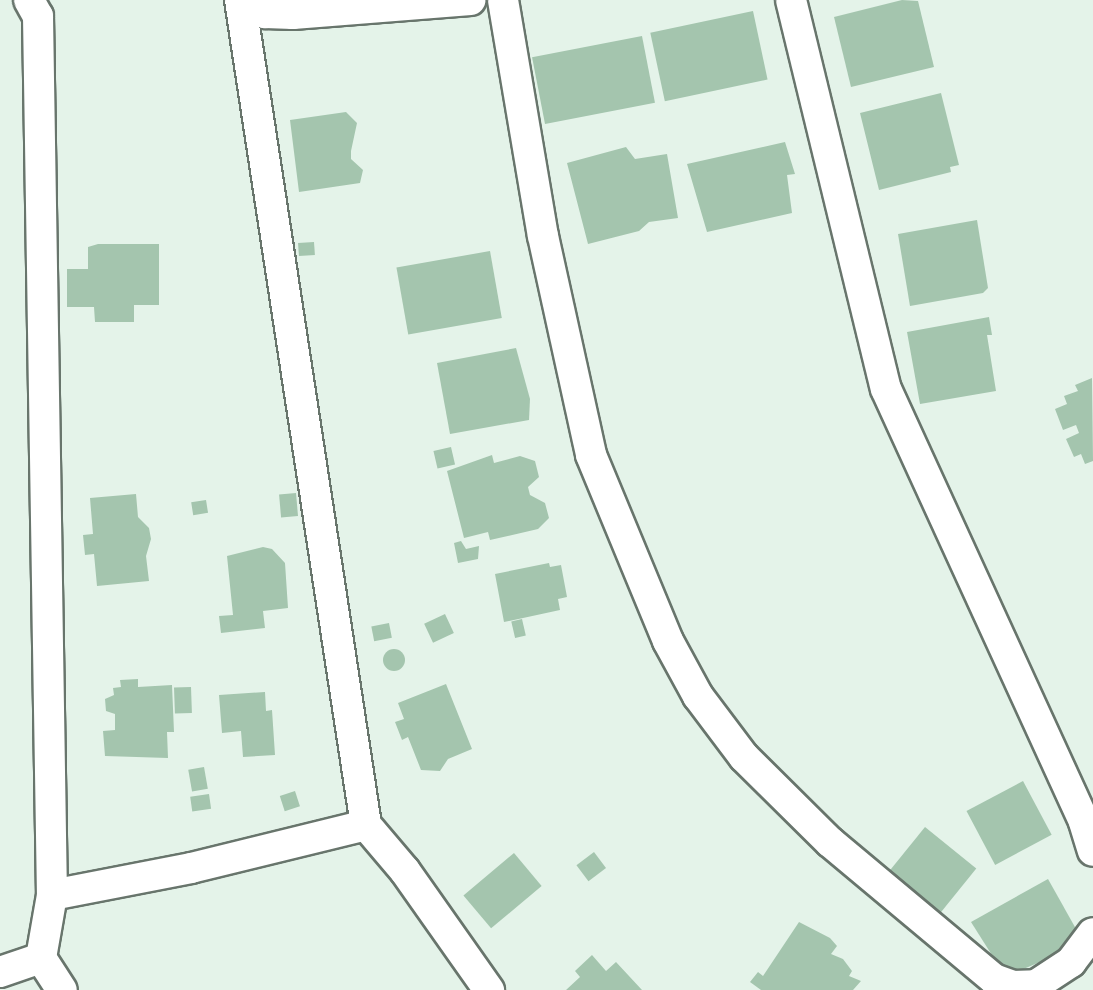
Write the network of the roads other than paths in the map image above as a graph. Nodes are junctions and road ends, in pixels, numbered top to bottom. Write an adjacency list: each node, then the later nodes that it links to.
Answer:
1 (29, 0): 9 (street)
2 (240, 0): 7 (street)
3 (256, 0): 4 (street)
4 (470, 0)
5 (503, 0): 10 (street)
6 (791, 0): 8 (street)
7 (366, 825): 9 (street); 14 (street)
8 (1093, 851)
9 (52, 895): 11 (street)
10 (1093, 933)
11 (41, 958): 12 (street); 13 (street)
12 (0, 972)
13 (62, 990)
14 (489, 990)

